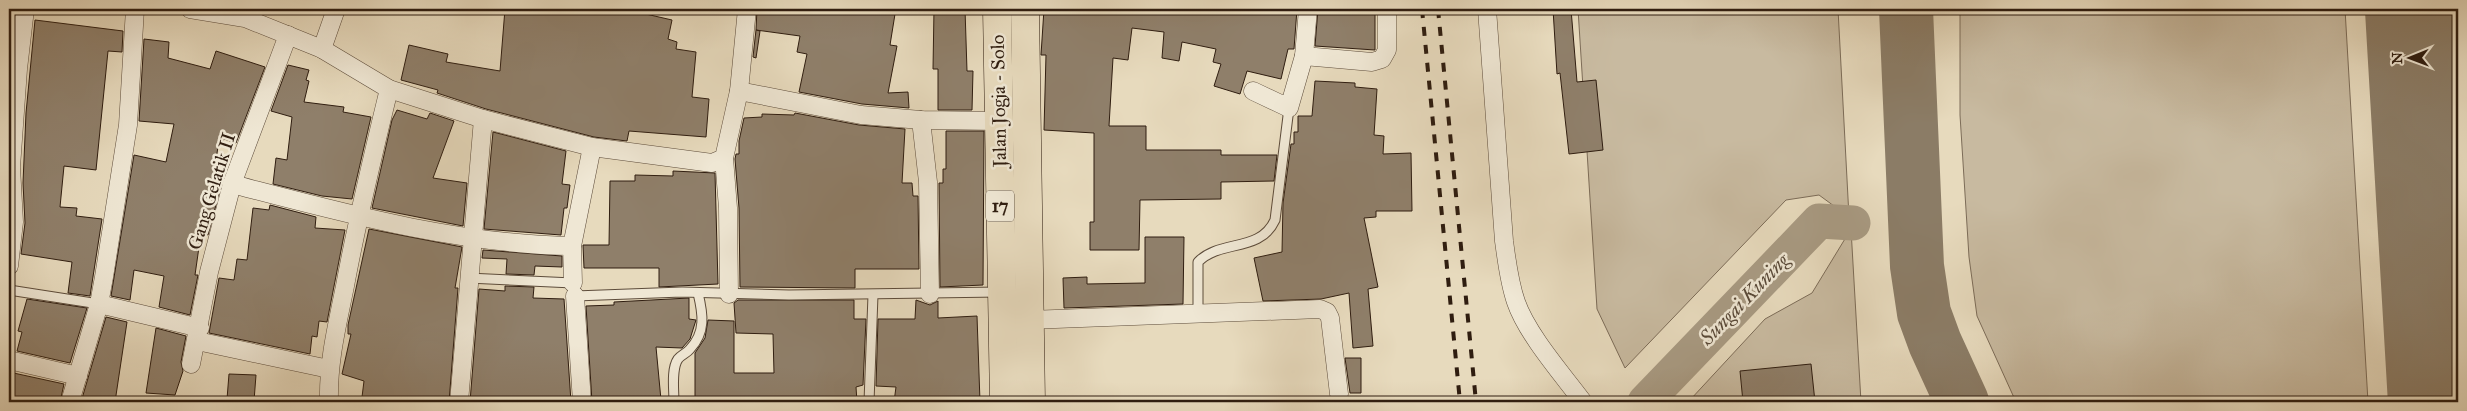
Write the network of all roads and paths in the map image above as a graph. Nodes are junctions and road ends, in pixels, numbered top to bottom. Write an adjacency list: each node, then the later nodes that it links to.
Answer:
1 (25, 9): 23 (street)
2 (135, 9): 37 (street)
3 (190, 9): 11 (street)
4 (336, 9): 12 (street)
5 (747, 9): 15 (street)
6 (998, 9): 20 (highway, Jalan Jogja - Solo / 17)
7 (1025, 9): 39 (highway, Jalan Jogja - Solo / 17)
8 (1308, 9): 13 (street)
9 (1387, 9): 13 (street)
10 (1487, 9): 54 (street)
11 (288, 35): 12 (street); 24 (street, Gang Gelatik II)
12 (322, 49): 14 (street)
13 (1304, 56): 17 (street)
14 (389, 89): 18 (street); 25 (street)
15 (738, 91): 19 (street); 22 (street)
16 (1253, 91): 17 (street)
17 (1289, 108): 38 (lane)
18 (483, 119): 21 (street); 26 (street)
19 (921, 120): 20 (street); 35 (street)
20 (998, 121): 32 (highway, Jalan Jogja - Solo / 17)
21 (592, 147): 22 (street); 27 (street)
22 (724, 158): 34 (street)
23 (10, 167): 28 (street)
24 (232, 184): 25 (street); 40 (street, Gang Gelatik II)
25 (358, 217): 26 (street); 43 (street)
26 (472, 238): 27 (street); 29 (street)
27 (572, 246): 31 (street)
28 (9, 266)
29 (468, 278): 31 (lane); 48 (street)
30 (9, 290): 37 (lane)
31 (574, 290): 33 (lane); 49 (street)
32 (1001, 292): 35 (lane); 52 (highway, Jalan Jogja - Solo / 17)
33 (698, 293): 34 (lane); 50 (lane)
34 (729, 294): 36 (lane)
35 (930, 294): 36 (lane)
36 (873, 295): 51 (lane)
37 (99, 304): 40 (street); 44 (street)
38 (1198, 314): 39 (street); 45 (street)
39 (1029, 320): 53 (highway, Jalan Jogja - Solo / 17)
40 (198, 335): 42 (street, Gang Gelatik II); 43 (street)
41 (9, 360): 44 (street)
42 (191, 364)
43 (328, 369): 47 (street)
44 (78, 376): 46 (street)
45 (1339, 394)
46 (70, 402)
47 (329, 402)
48 (459, 402)
49 (582, 402)
50 (674, 402)
51 (870, 402)
52 (1004, 402)
53 (1031, 402)
54 (1583, 402)

